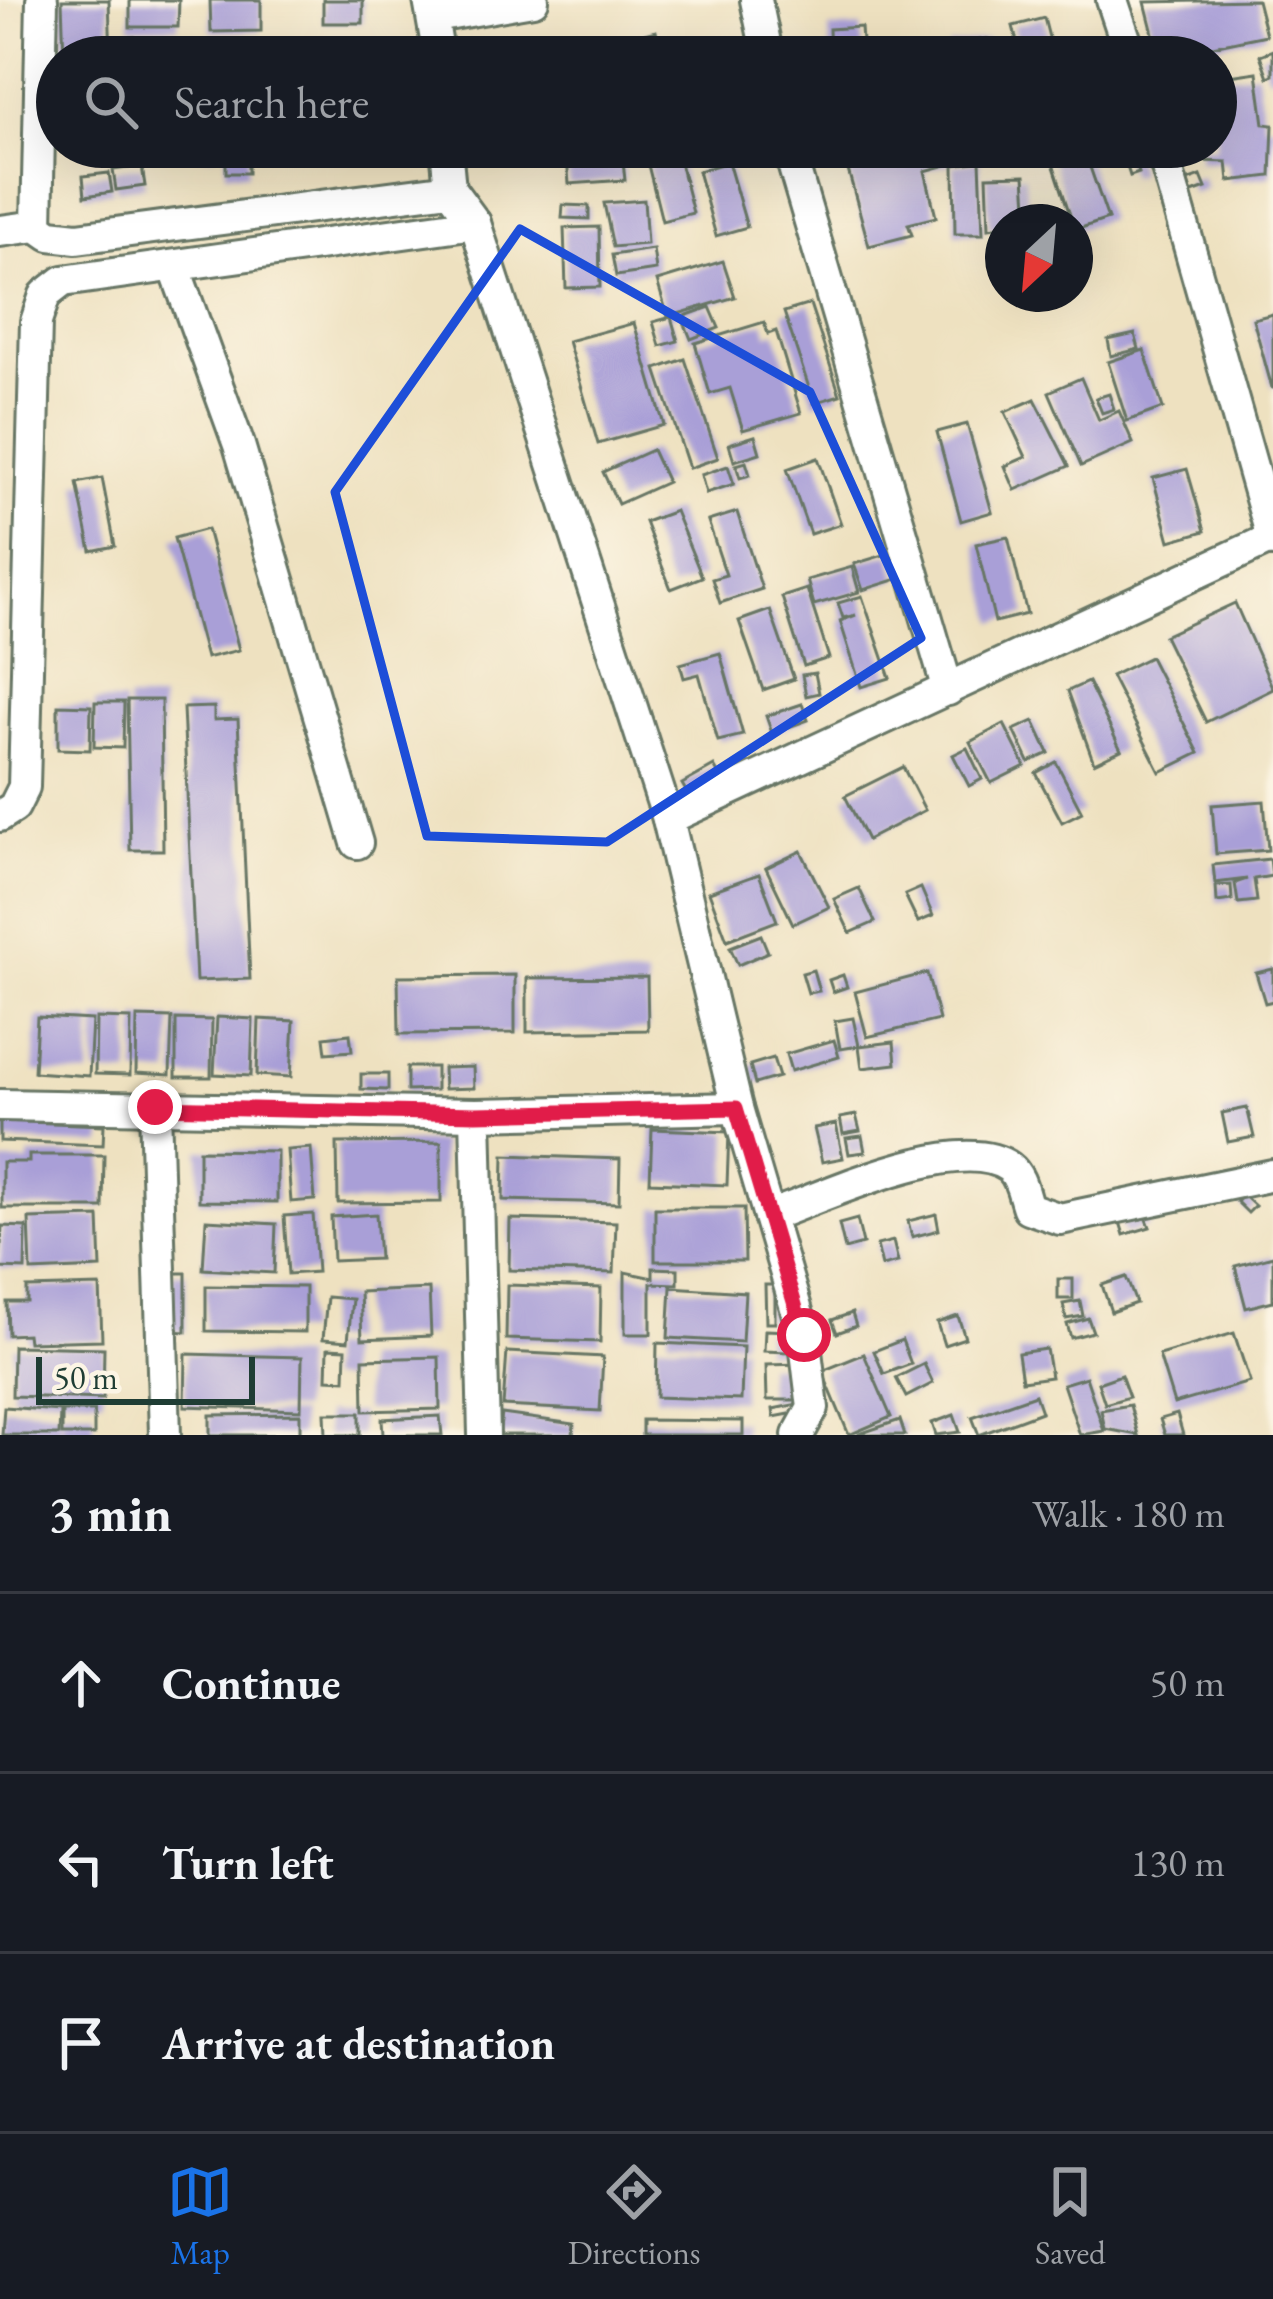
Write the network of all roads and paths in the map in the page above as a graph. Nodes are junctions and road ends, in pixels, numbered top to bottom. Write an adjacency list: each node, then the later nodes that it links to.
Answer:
1 (42, 0): 6 (street)
2 (533, 0): 5 (street)
3 (756, 0): 7 (street)
4 (1112, 0): 8 (street)
5 (432, 9)
6 (41, 36)
7 (764, 36)
8 (1124, 36)
9 (38, 168): 15 (street)
10 (448, 168): 13 (street)
11 (794, 168): 19 (street)
12 (1167, 168): 18 (street)
13 (449, 189): 14 (street); 15 (street)
14 (475, 224): 17 (street); 21 (street)
15 (37, 226): 16 (street)
16 (0, 231)
17 (173, 266): 20 (street); 22 (street)
18 (1272, 540): 19 (street)
19 (948, 690): 21 (street)
20 (0, 816)
21 (668, 820): 25 (street)
22 (356, 843)
23 (0, 1105): 24 (street)
24 (155, 1107): 26 (street); 29 (street)
25 (736, 1108): 26 (street); 28 (street)
26 (476, 1114): 30 (street)
27 (1273, 1174): 28 (street)
28 (769, 1216): 31 (street)
29 (165, 1435)
30 (484, 1435)
31 (798, 1435)

